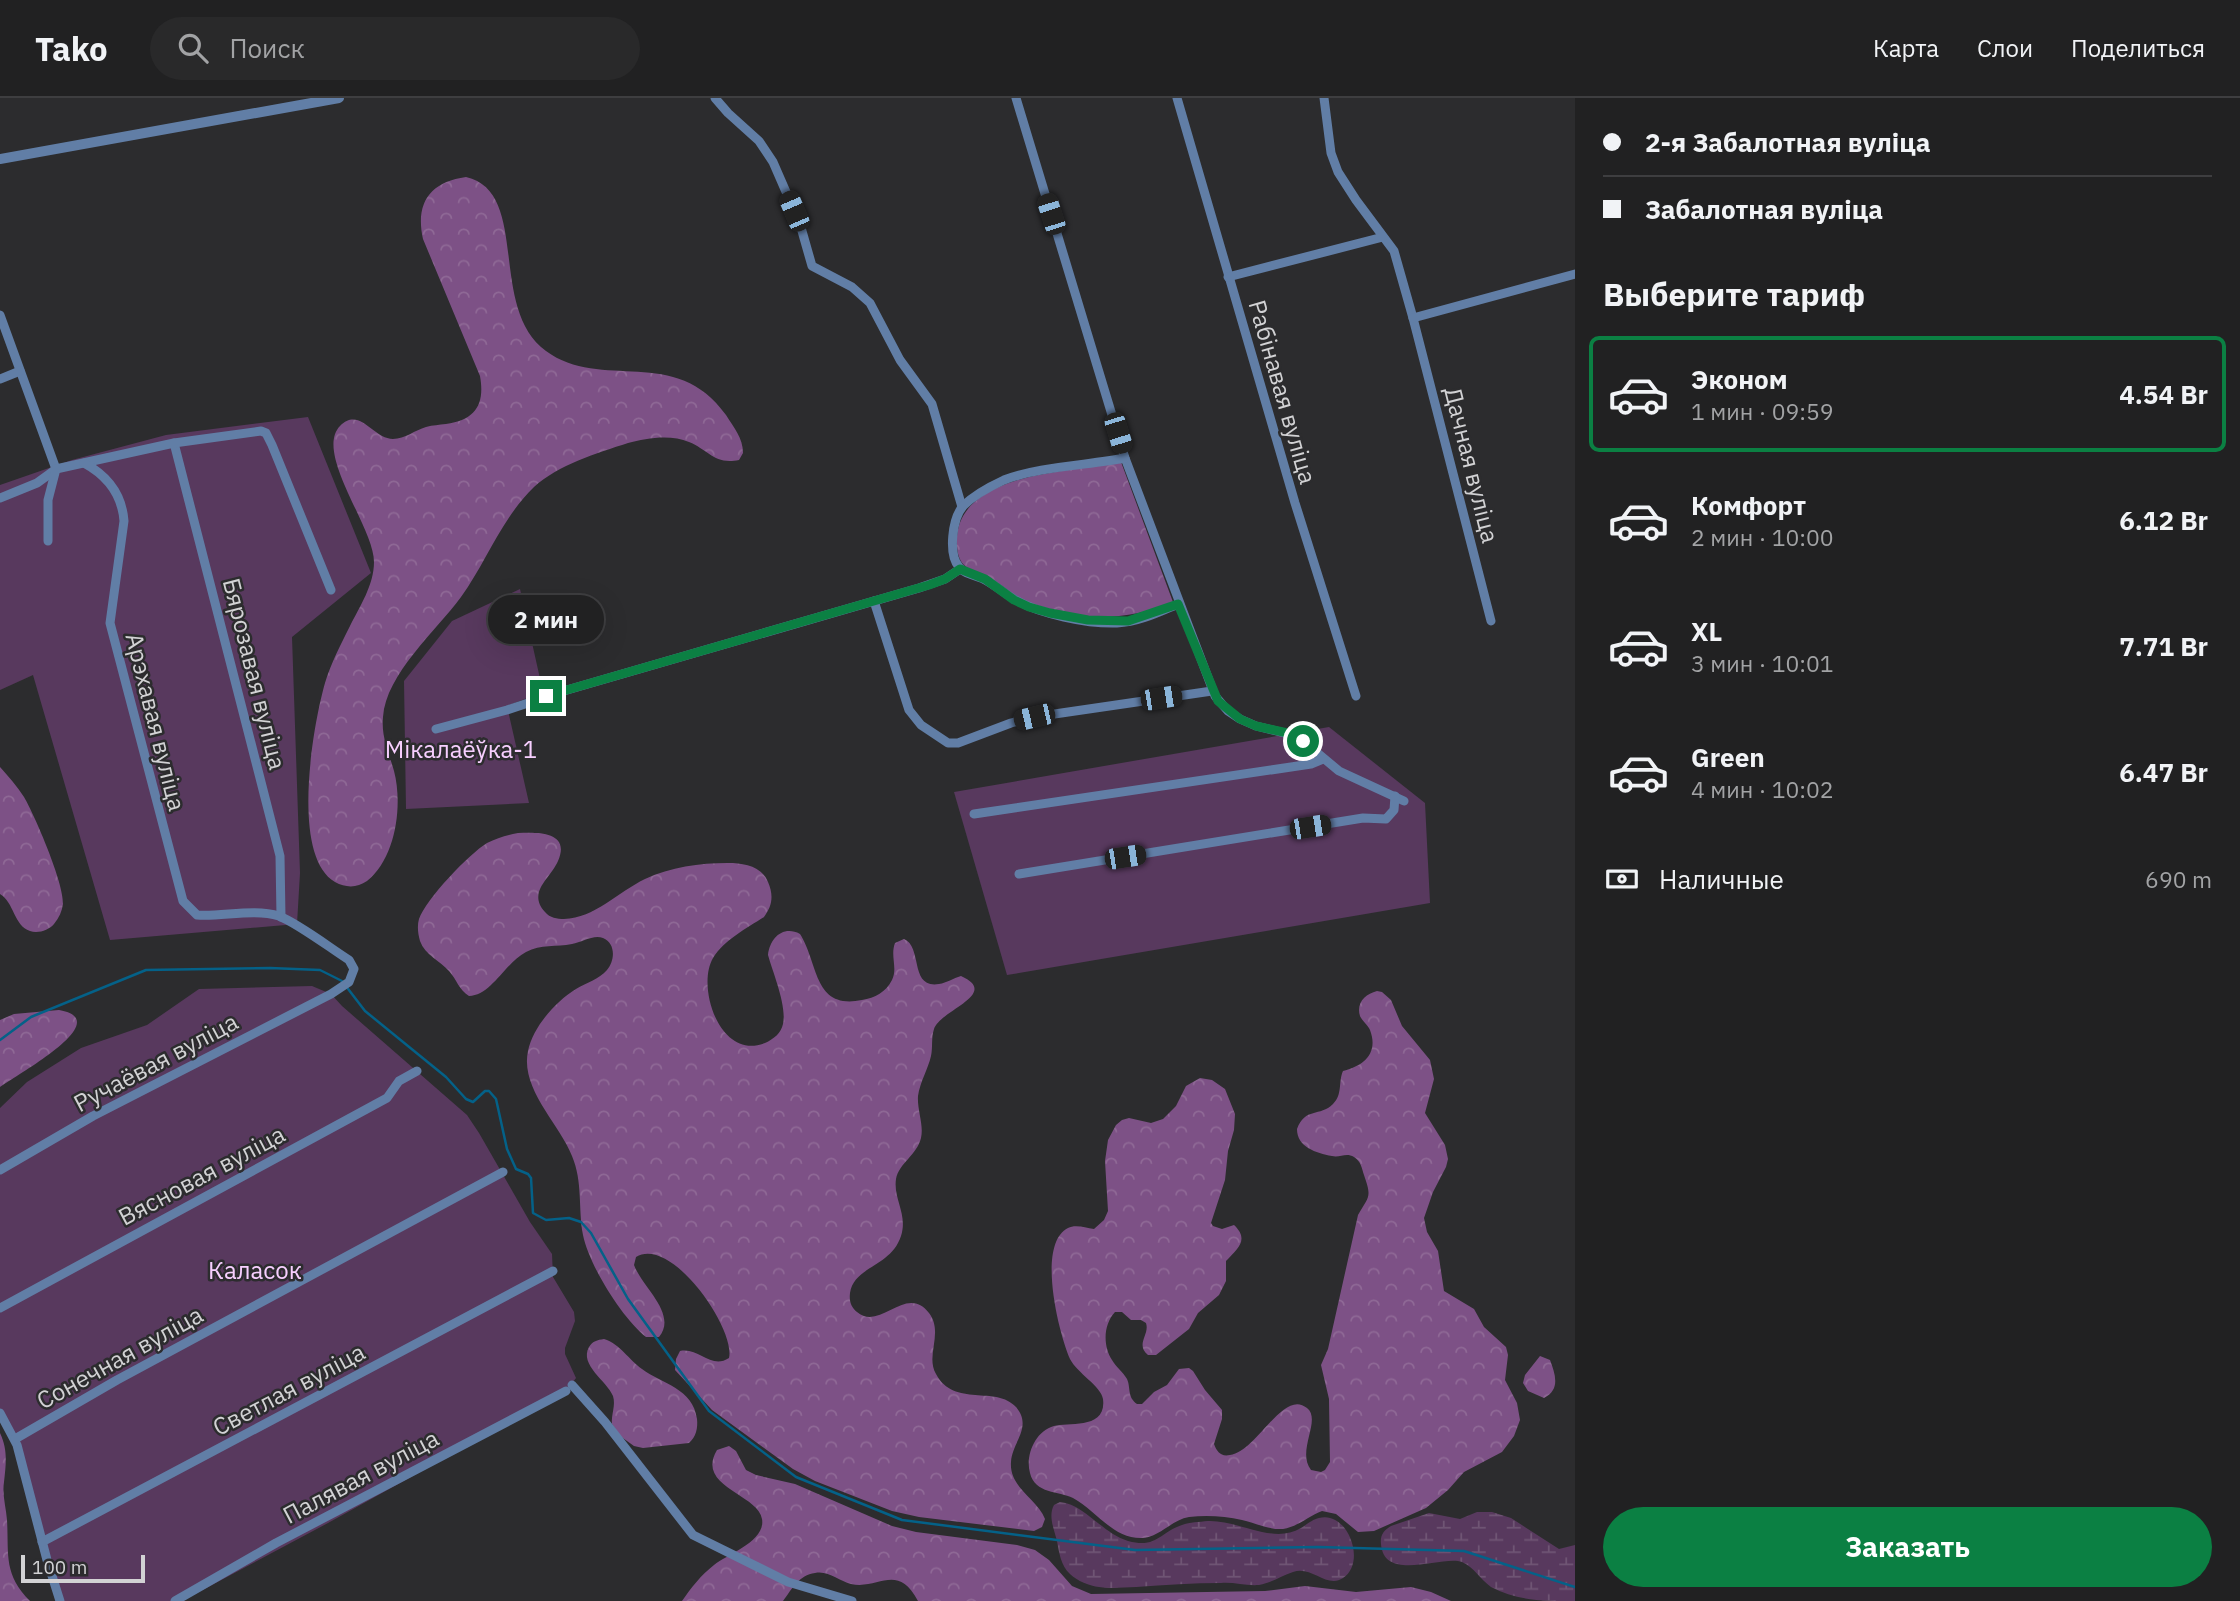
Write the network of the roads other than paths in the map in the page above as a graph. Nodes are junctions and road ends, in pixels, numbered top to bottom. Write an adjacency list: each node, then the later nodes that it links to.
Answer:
1 (338, 98): 6 (street)
2 (715, 98): 19 (street)
3 (1016, 98): 15 (street)
4 (1177, 98): 9 (street, Рабінавая вуліца)
5 (1324, 98): 7 (street, Дачная вуліца)
6 (0, 159)
7 (1383, 237): 9 (street); 11 (street, Дачная вуліца)
8 (1575, 274): 11 (street)
9 (1228, 277): 27 (street, Рабінавая вуліца)
10 (0, 315): 12 (street)
11 (1413, 318): 25 (street, Дачная вуліца)
12 (20, 371): 13 (street); 17 (street)
13 (0, 379)
14 (174, 443): 16 (street); 22 (street); 32 (street, Бярозавая вуліца)
15 (1125, 458): 19 (street); 24 (street)
16 (84, 463): 17 (street); 32 (street, Арэхавая вуліца)
17 (56, 469): 18 (street); 20 (street)
18 (0, 498)
19 (962, 507): 21 (street)
20 (48, 541)
21 (960, 569): 23 (street); 24 (street)
22 (331, 590)
23 (874, 601): 26 (street); 28 (street)
24 (1178, 604): 26 (street)
25 (1490, 621)
26 (1212, 691): 29 (street)
27 (1356, 696)
28 (436, 729)
29 (1323, 759): 30 (street); 31 (street)
30 (974, 814)
31 (1019, 874)
32 (281, 917): 34 (street, Ручаёвая вуліца)
33 (417, 1071): 37 (street, Вясновая вуліца)
34 (0, 1170)
35 (503, 1172): 39 (street, Сонечная вуліца)
36 (553, 1271): 40 (street, Светлая вуліца)
37 (0, 1308)
38 (0, 1413): 39 (street)
39 (15, 1439): 40 (street)
40 (42, 1542): 41 (street)
41 (60, 1601)
42 (175, 1601): 43 (street, Палявая вуліца)
43 (852, 1601)

